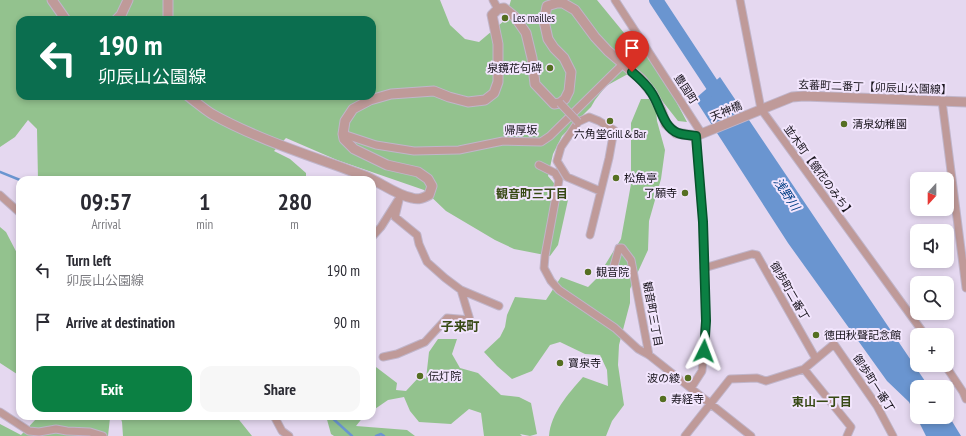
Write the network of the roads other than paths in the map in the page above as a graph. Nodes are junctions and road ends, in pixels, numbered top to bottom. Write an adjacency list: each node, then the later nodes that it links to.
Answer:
1 (52, 0): 8 (street)
2 (128, 0): 9 (street)
3 (168, 0): 10 (street)
4 (493, 0): 7 (street)
5 (615, 0): 21 (street, 豊国町)
6 (740, 0): 18 (street, 並木町【鏡花のみち】)
7 (498, 9): 12 (street); 17 (street)
8 (63, 16)
9 (120, 16)
10 (168, 16)
11 (623, 64): 17 (street); 20 (street, 帰厚坂); 21 (street)
12 (376, 98)
13 (193, 100): 23 (street)
14 (370, 100): 20 (street)
15 (942, 101): 16 (street, 玄蕃町二番丁【卯辰山公園線】); 18 (street, 玄蕃町二番丁【卯辰山公園線】); 33 (street)
16 (966, 102)
17 (560, 103): 19 (street, bridge)
18 (757, 111): 21 (street, 天神橋); 36 (street, 並木町【鏡花のみち】)
19 (578, 122): 25 (street); 25 (street)
20 (343, 134): 27 (street)
21 (702, 134): 32 (street)
22 (539, 165): 37 (street)
23 (355, 176)
24 (376, 185): 27 (street)
25 (600, 191): 30 (street)
26 (0, 195): 28 (street)
27 (401, 195): 29 (street); 34 (street)
28 (16, 209)
29 (376, 233)
30 (590, 235)
31 (614, 266): 37 (street, 観音町三丁目)
32 (704, 268): 39 (street, 御歩町二番丁); 42 (street)
33 (966, 288)
34 (461, 290): 35 (street); 38 (street)
35 (499, 306)
36 (920, 328)
37 (649, 355): 42 (street, 観音町三丁目)
38 (383, 357)
39 (816, 359): 40 (street); 52 (street, 御歩町一番丁)
40 (804, 369): 44 (street); 51 (street)
41 (950, 372): 43 (street)
42 (691, 388): 44 (street, 観音町三丁目)
43 (966, 399)
44 (711, 404): 49 (street); 50 (street, 観音町三丁目)
45 (0, 412): 47 (street)
46 (276, 420): 48 (street)
47 (103, 436)
48 (289, 436)
49 (685, 436)
50 (750, 436)
51 (847, 436)
52 (893, 436)

